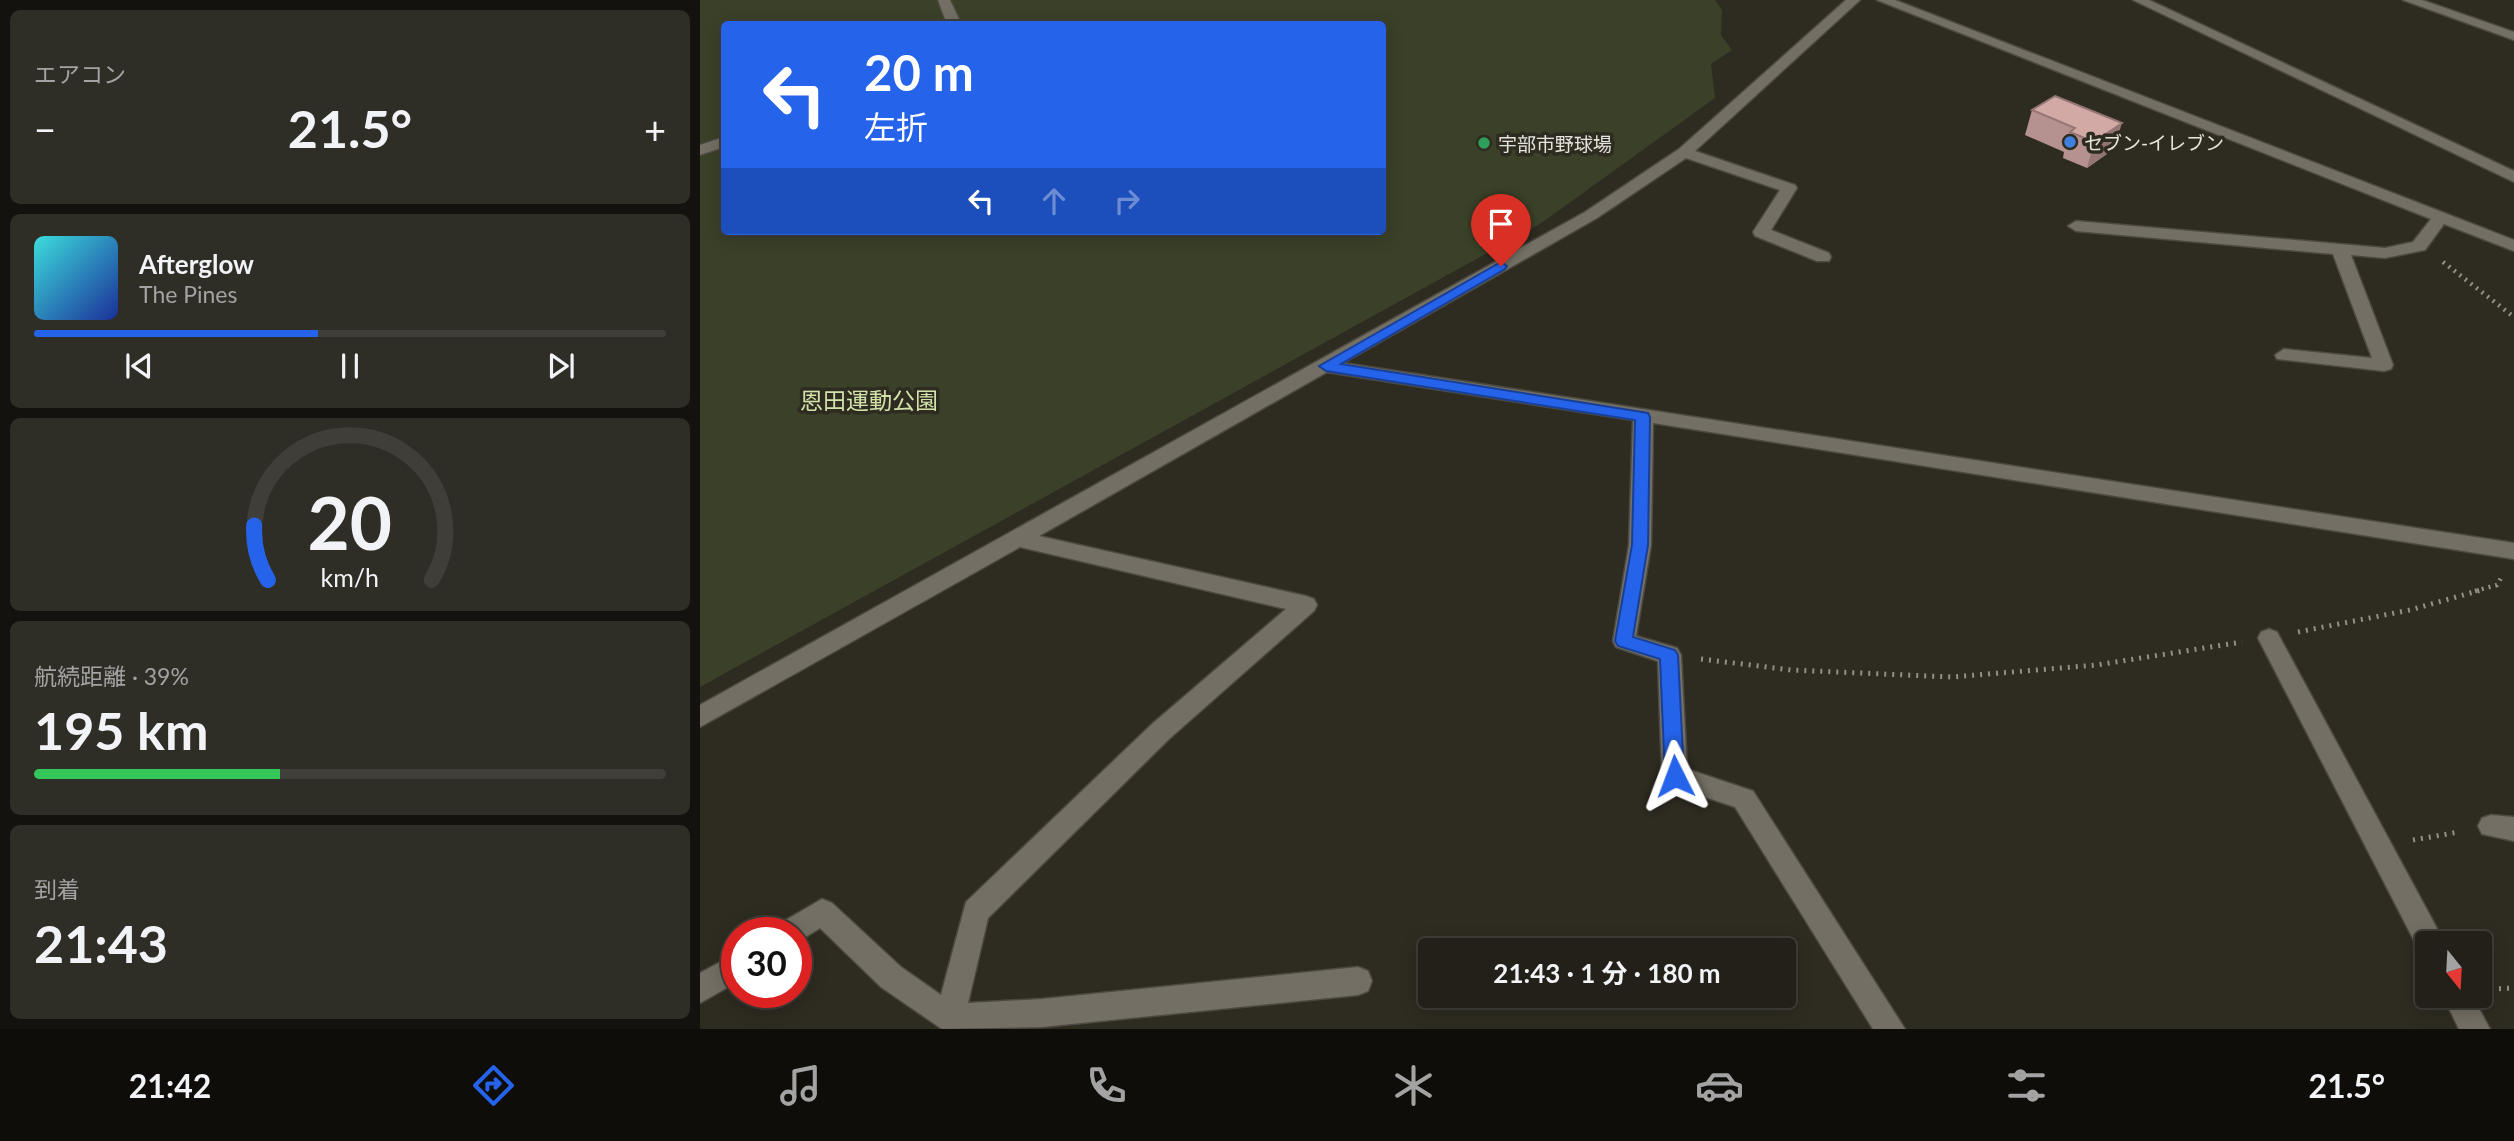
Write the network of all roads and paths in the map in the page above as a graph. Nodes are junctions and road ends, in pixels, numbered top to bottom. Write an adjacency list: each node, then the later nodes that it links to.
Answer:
1 (944, 0): 7 (street)
2 (1854, 0): 12 (street)
3 (1883, 0): 14 (street)
4 (2139, 0): 13 (street)
5 (2409, 0): 8 (street)
6 (2465, 2): 8 (street)
7 (952, 21)
8 (2473, 22): 9 (street)
9 (2514, 36)
10 (721, 143): 11 (street)
11 (700, 150)
12 (1684, 152): 19 (street); 22 (street)
13 (2514, 177)
14 (2441, 217): 16 (street); 17 (street)
15 (2076, 226): 18 (street)
16 (2419, 246): 18 (street); 20 (path)
17 (2514, 246)
18 (2340, 248): 21 (street)
19 (1823, 257)
20 (2514, 317)
21 (2284, 355)
22 (1326, 366): 23 (street); 24 (street)
23 (1643, 417): 25 (street); 28 (street)
24 (1019, 540): 29 (street); 40 (street)
25 (2514, 551)
26 (2503, 575): 27 (path)
27 (2269, 638): 28 (path); 31 (street)
28 (1669, 655): 42 (street)
29 (700, 717)
30 (2503, 828): 31 (path)
31 (2380, 846): 33 (street)
32 (812, 918): 40 (street)
33 (2424, 931)
34 (721, 976): 37 (street)
35 (1358, 981): 41 (street)
36 (2514, 988): 38 (path)
37 (700, 989)
38 (2492, 989)
39 (2463, 1008): 43 (street)
40 (950, 1018): 41 (street)
41 (1041, 1021)
42 (1890, 1029)
43 (2474, 1029)

